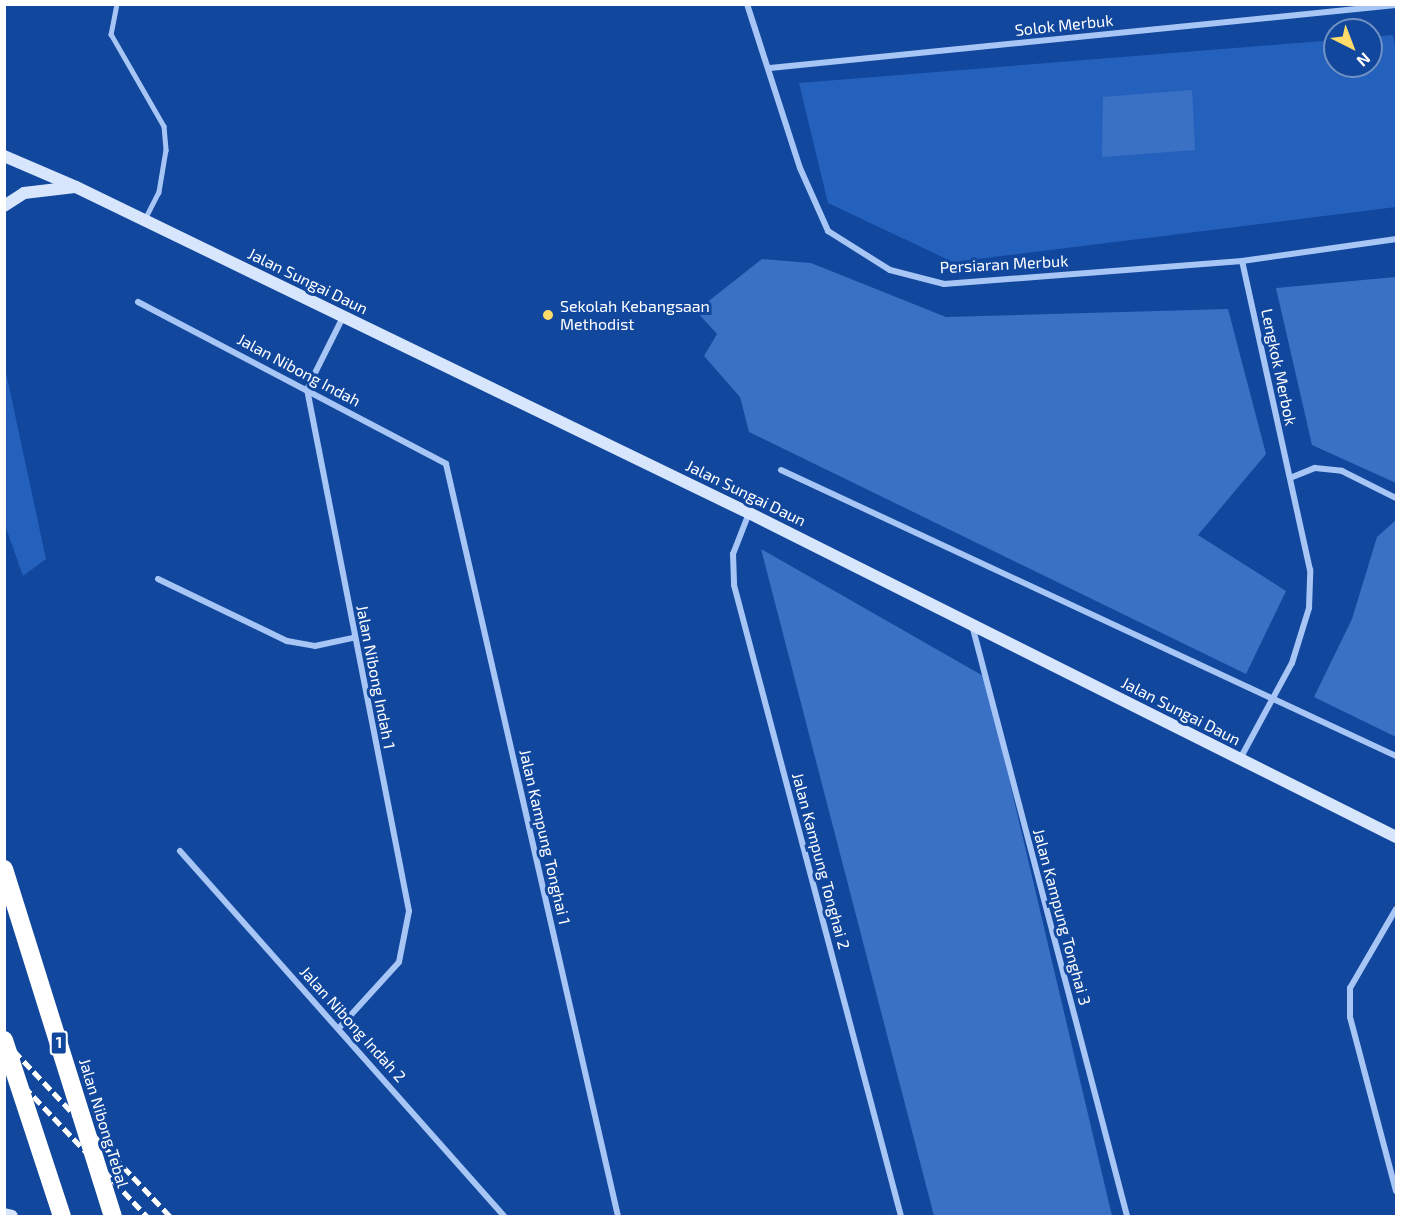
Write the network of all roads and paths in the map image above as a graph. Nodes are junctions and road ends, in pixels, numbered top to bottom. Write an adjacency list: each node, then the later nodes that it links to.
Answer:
1 (117, 4): 8 (lane)
2 (747, 4): 4 (street, Persiaran Merbuk)
3 (1396, 6): 4 (street, Solok Merbuk)
4 (770, 68): 10 (street, Persiaran Merbuk)
5 (4, 156): 6 (street, Jalan Sungai Daun)
6 (76, 187): 7 (street); 8 (street, Jalan Sungai Daun)
7 (4, 206)
8 (145, 220): 12 (street, Jalan Sungai Daun)
9 (1396, 239): 10 (street, Persiaran Merbuk)
10 (1242, 261): 16 (street, Lengkok Merbok)
11 (138, 302): 13 (street, Jalan Nibong Indah)
12 (343, 316): 13 (street); 18 (street, Jalan Sungai Daun)
13 (308, 389): 14 (street, Jalan Nibong Indah); 21 (street, Jalan Nibong Indah 1)
14 (446, 464): 37 (street, Jalan Kampung Tonghai 1)
15 (781, 470): 22 (street)
16 (1290, 478): 17 (street); 22 (street, Lengkok Merbok)
17 (1396, 498)
18 (749, 513): 20 (street, Jalan Sungai Daun); 38 (street, Jalan Kampung Tonghai 2)
19 (158, 579): 21 (street)
20 (972, 625): 24 (street, Jalan Sungai Daun); 39 (street, Jalan Kampung Tonghai 3)
21 (354, 638): 29 (street, Jalan Nibong Indah 1)
22 (1273, 697): 23 (street); 24 (street, Lengkok Merbok)
23 (1396, 756)
24 (1240, 759): 25 (street, Jalan Sungai Daun)
25 (1396, 837)
26 (180, 851): 29 (street, Jalan Nibong Indah 2)
27 (4, 869): 35 (highway, Jalan Nibong Tebal / 1, bridge)
28 (1396, 909): 31 (street)
29 (339, 1028): 36 (street, Jalan Nibong Indah 2)
30 (4, 1040): 34 (highway, bridge)
31 (1396, 1191)
32 (4, 1214): 33 (street)
33 (12, 1216)
34 (62, 1216)
35 (113, 1216)
36 (504, 1216)
37 (618, 1216)
38 (901, 1216)
39 (1127, 1216)

